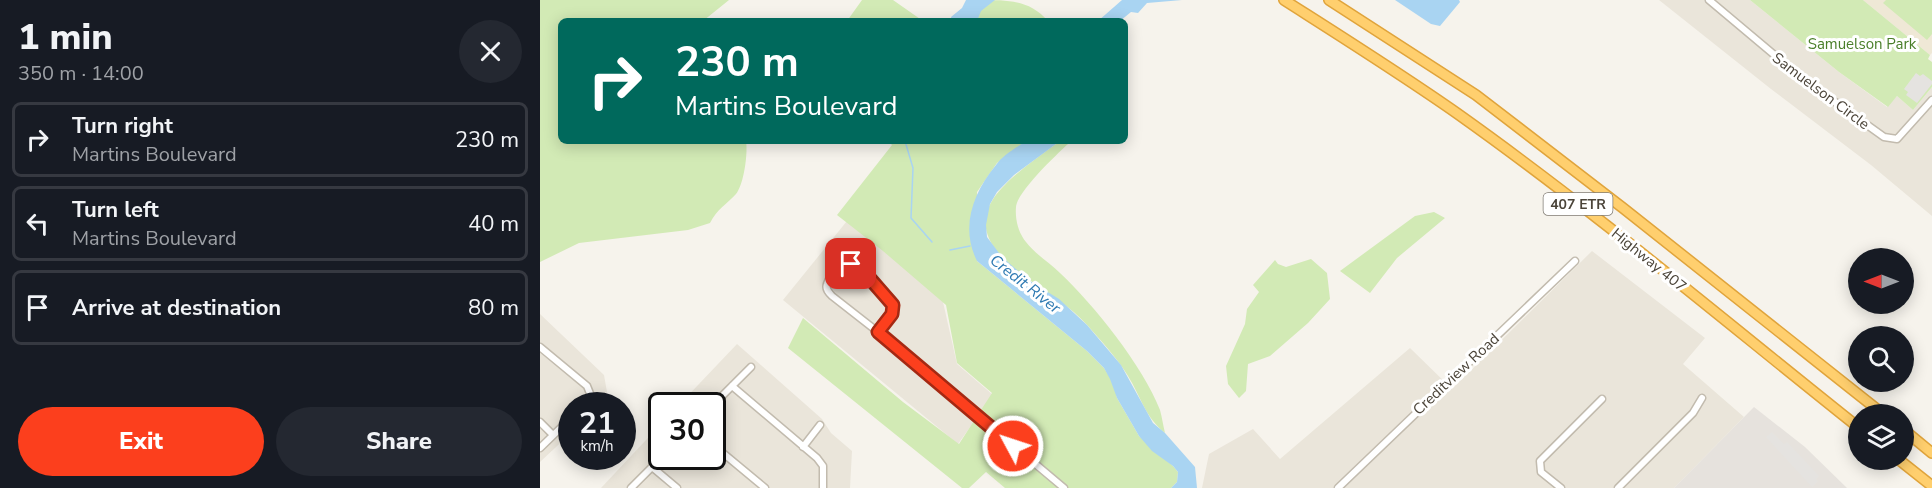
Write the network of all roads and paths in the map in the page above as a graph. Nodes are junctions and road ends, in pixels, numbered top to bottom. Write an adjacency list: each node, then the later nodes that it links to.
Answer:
1 (1284, 0): 15 (highway, Highway 407 / 407 ETR)
2 (1329, 0): 14 (highway, Highway 407 / 407 ETR)
3 (1709, 0): 4 (street, Samuelson Circle)
4 (1932, 100)
5 (1575, 261): 34 (street, Creditview Road)
6 (878, 332): 6 (street); 33 (street)
7 (540, 347): 10 (street)
8 (751, 368): 9 (street)
9 (732, 386): 11 (street); 21 (street)
10 (590, 392)
11 (726, 392)
12 (1702, 398): 36 (street)
13 (1602, 399): 35 (street)
14 (1870, 404)
15 (1848, 419)
16 (540, 422): 19 (street)
17 (820, 425): 21 (street)
18 (558, 430): 19 (street)
19 (553, 435): 22 (street)
20 (1914, 438): 23 (highway)
21 (803, 447): 32 (street)
22 (540, 448)
23 (1932, 453)
24 (726, 456): 31 (street)
25 (649, 470): 29 (street)
26 (656, 470): 30 (street)
27 (1912, 470): 28 (highway)
28 (1932, 486)
29 (631, 488)
30 (677, 488)
31 (765, 488)
32 (823, 488)
33 (1064, 488)
34 (1338, 488)
35 (1561, 488)
36 (1618, 488)

